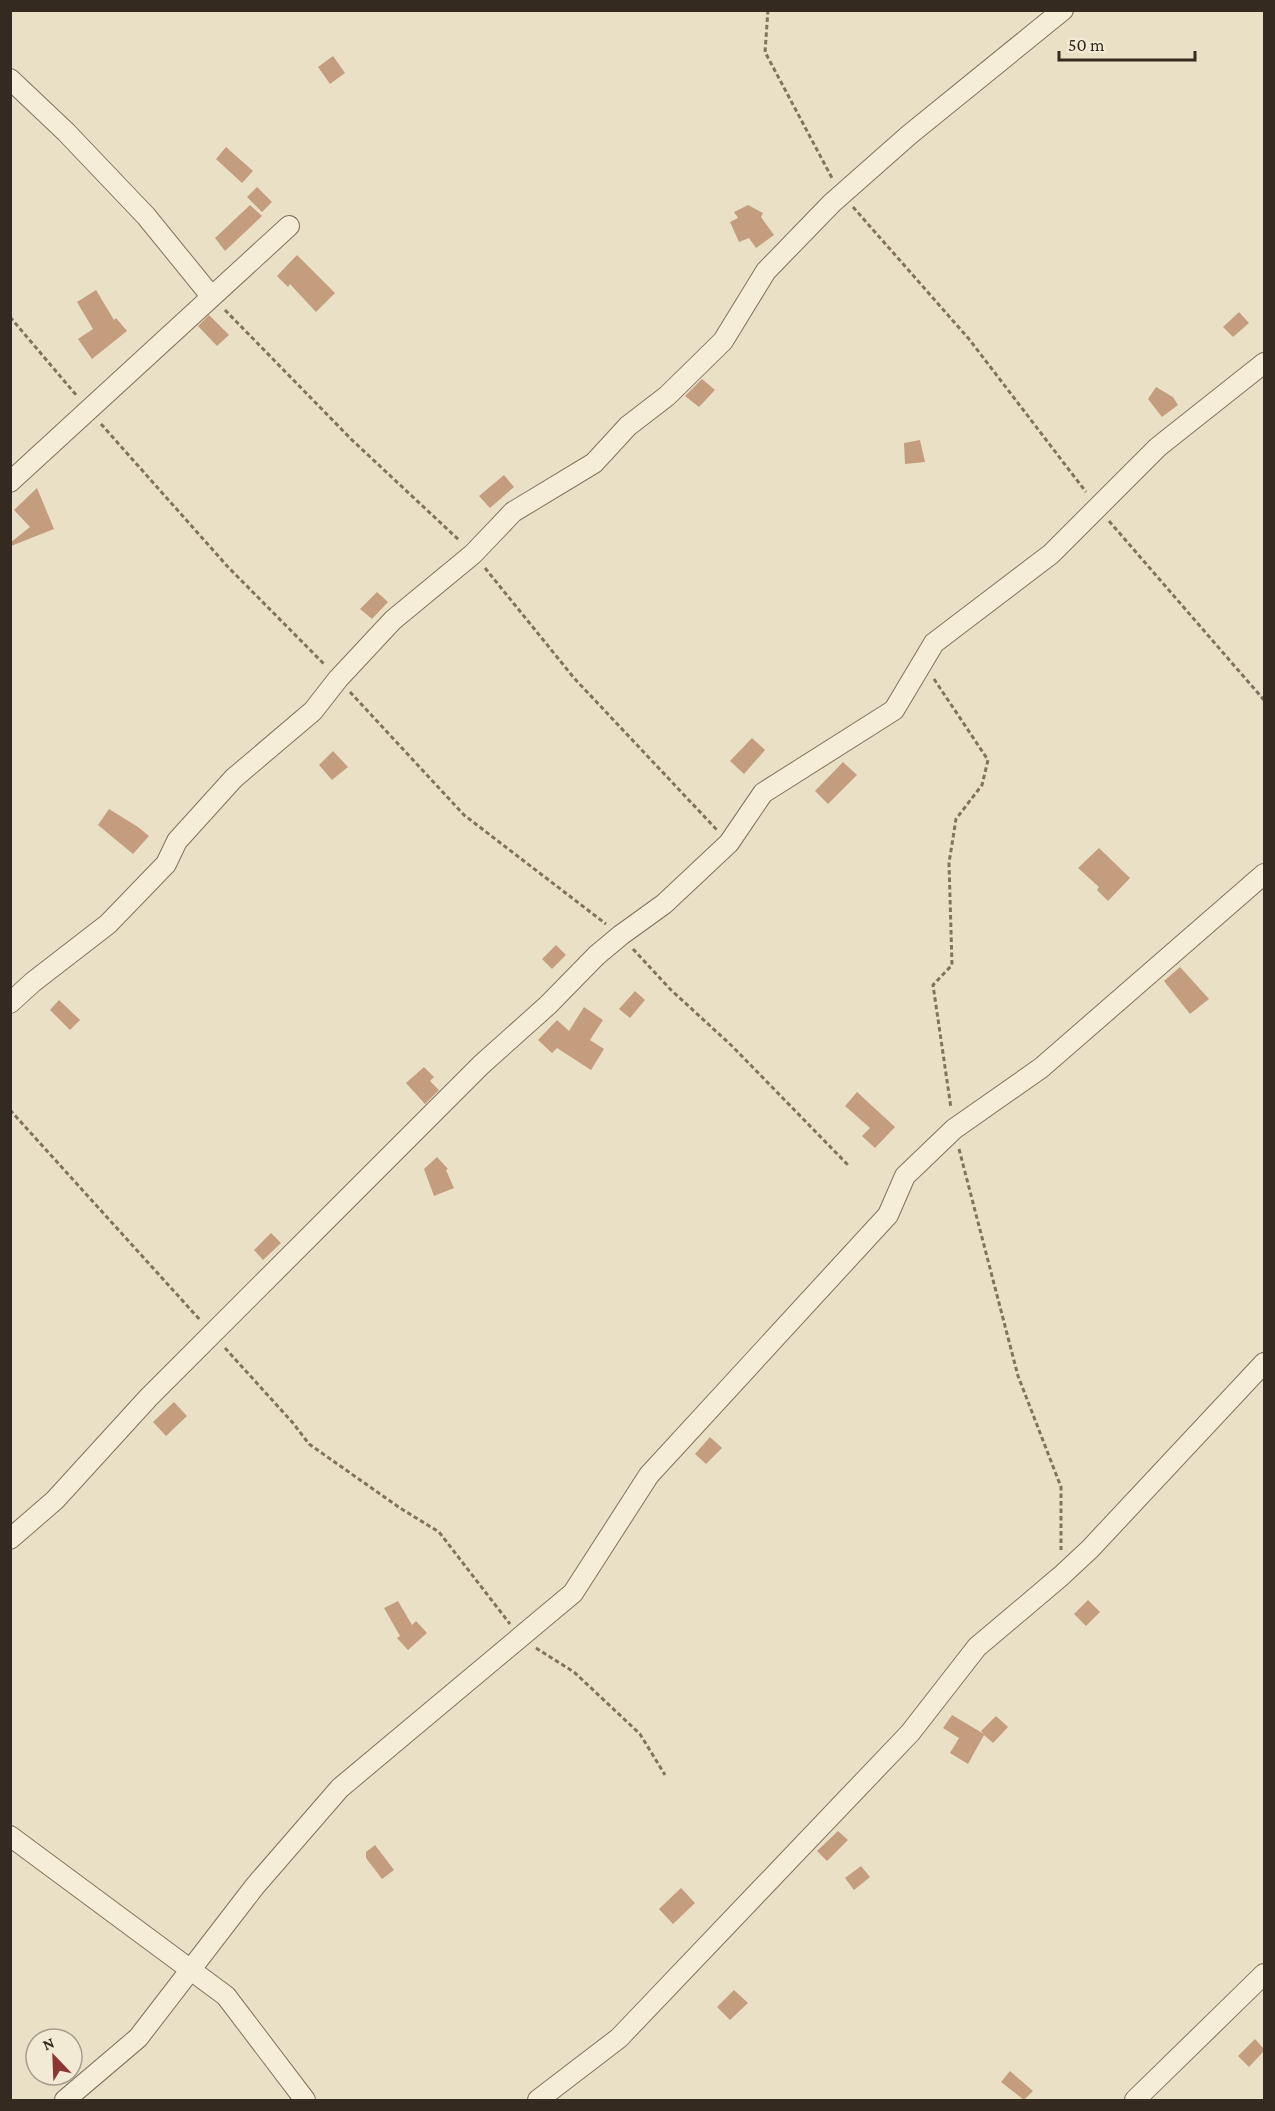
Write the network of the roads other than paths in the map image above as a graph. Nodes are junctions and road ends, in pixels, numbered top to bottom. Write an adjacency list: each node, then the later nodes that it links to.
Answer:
1 (1063, 10): 8 (street)
2 (10, 79): 4 (street)
3 (289, 226): 4 (street)
4 (211, 296): 6 (street)
5 (1264, 363): 10 (street)
6 (10, 482)
7 (1264, 874): 12 (street)
8 (10, 1003)
9 (1264, 1363): 16 (street)
10 (10, 1539)
11 (10, 1836): 12 (street)
12 (190, 1970): 14 (street); 15 (street)
13 (1264, 1974): 17 (street)
14 (65, 2100)
15 (305, 2100)
16 (538, 2100)
17 (1135, 2100)

